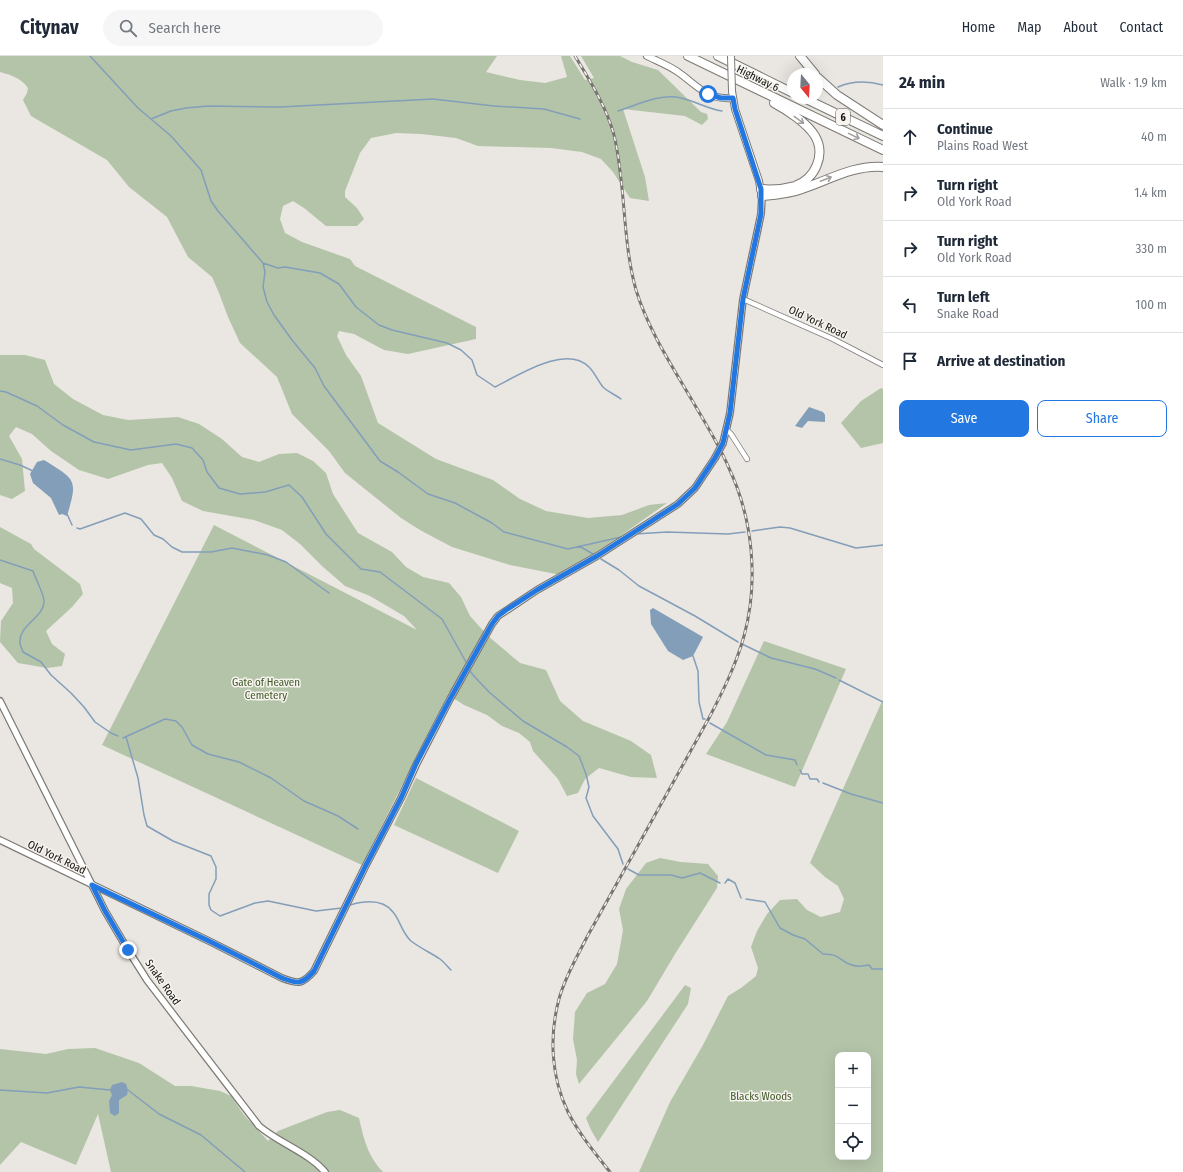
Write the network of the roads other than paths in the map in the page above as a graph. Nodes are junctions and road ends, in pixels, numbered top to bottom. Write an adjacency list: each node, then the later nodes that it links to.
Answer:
1 (647, 56): 10 (main road)
2 (688, 56): 7 (highway, Highway 6 / 6)
3 (718, 56): 9 (highway, Highway 6)
4 (731, 56): 10 (main road, Old York Road, bridge)
5 (800, 56): 6 (highway)
6 (809, 68)
7 (718, 71): 14 (highway, Highway 6 / 6, one-way to 14); 16 (highway, one-way to 16)
8 (823, 82): 12 (highway)
9 (787, 90)
10 (733, 94): 16 (main road, Old York Road)
11 (816, 104): 13 (highway, 6)
12 (883, 125)
13 (883, 136)
14 (883, 150)
15 (883, 167): 16 (highway, one-way to 15)
16 (761, 193): 17 (street, Old York Road)
17 (743, 299): 18 (street, Old York Road); 19 (street, Old York Road)
18 (883, 365)
19 (727, 430): 20 (street); 23 (street, Old York Road, bridge)
20 (747, 459)
21 (0, 701): 23 (street, Snake Road)
22 (0, 840): 23 (street, Old York Road)
23 (92, 885): 24 (street, Snake Road)
24 (325, 1172)

